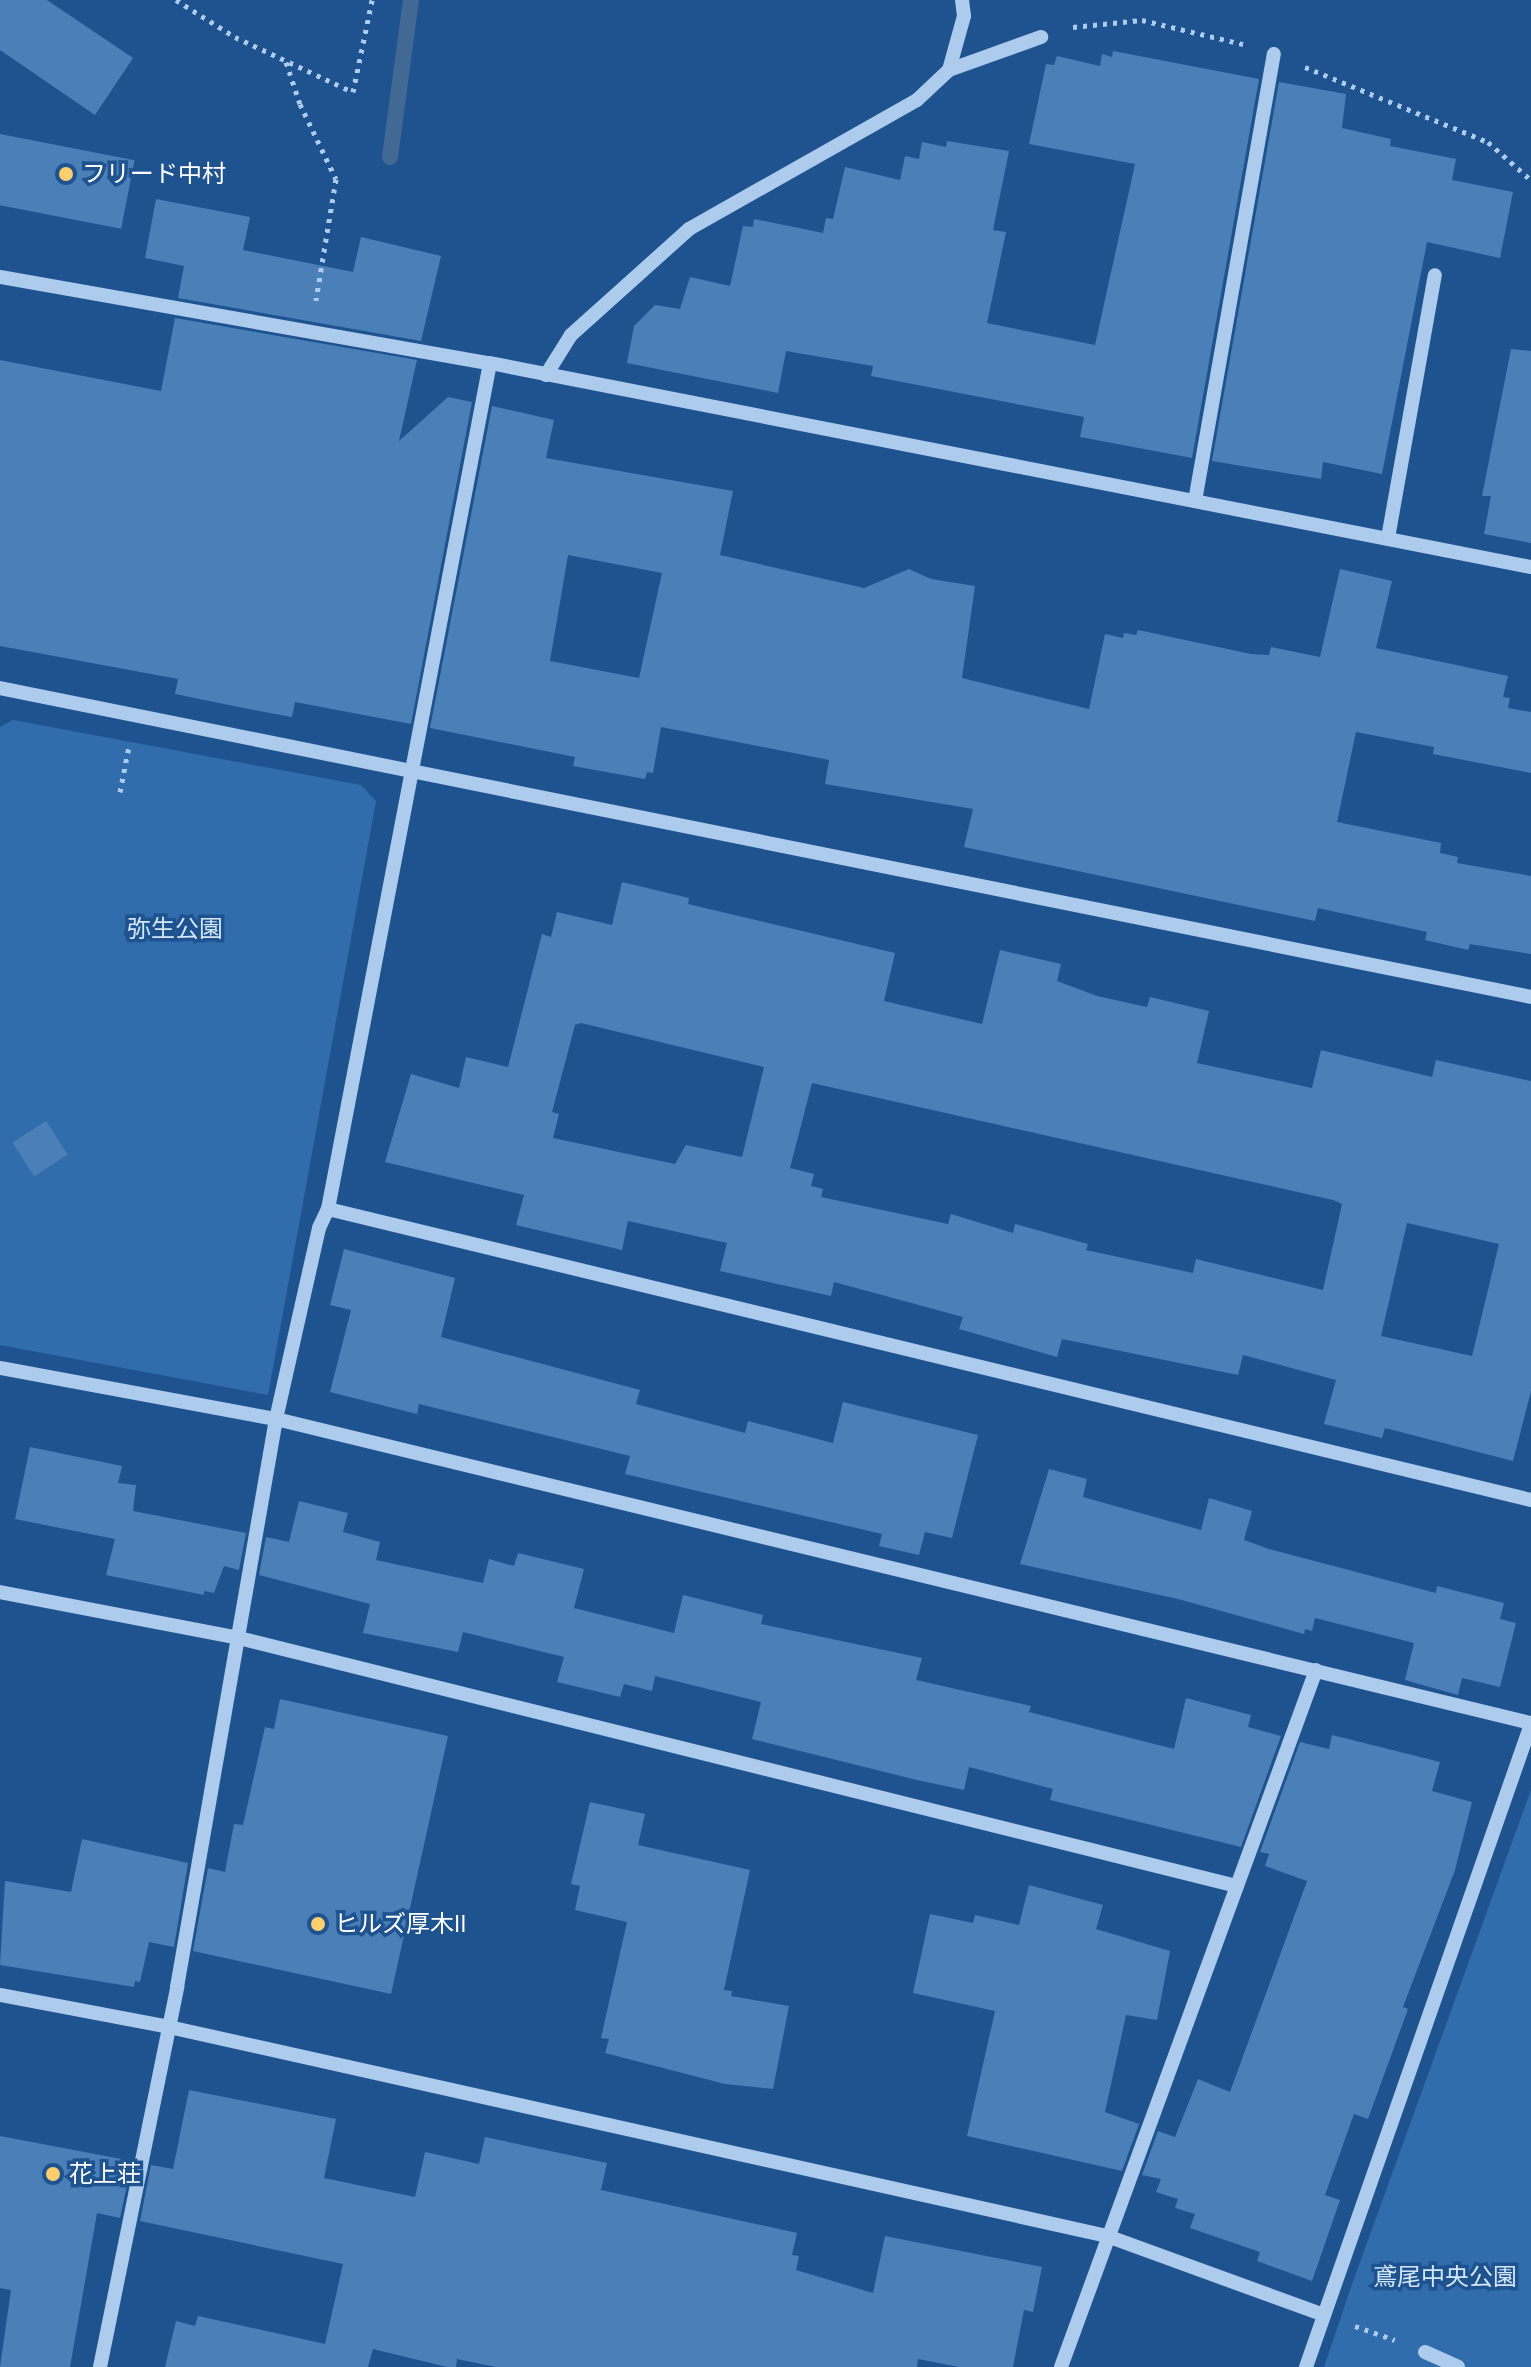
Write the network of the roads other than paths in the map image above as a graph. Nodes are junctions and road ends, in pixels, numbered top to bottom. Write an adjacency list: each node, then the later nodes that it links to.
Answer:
1 (962, 0): 4 (street)
2 (1041, 37): 4 (street)
3 (1274, 54): 9 (street)
4 (949, 70): 8 (street)
5 (1435, 275): 10 (street)
6 (0, 277): 7 (street)
7 (490, 363): 8 (street); 13 (street)
8 (546, 375): 9 (street)
9 (1195, 501): 10 (street)
10 (1388, 538): 11 (street)
11 (1531, 567)
12 (0, 688): 13 (street)
13 (409, 771): 14 (street); 15 (street)
14 (1531, 997)
15 (328, 1209): 17 (street); 18 (street)
16 (0, 1368): 17 (street)
17 (276, 1419): 20 (street); 21 (street)
18 (1531, 1500)
19 (0, 1592): 20 (street)
20 (239, 1638): 23 (street); 25 (street)
21 (1316, 1670): 22 (street); 23 (street)
22 (1531, 1724): 27 (street)
23 (1237, 1886): 26 (street)
24 (0, 1995): 25 (street)
25 (169, 2027): 26 (street); 29 (street)
26 (1107, 2236): 27 (street); 30 (street)
27 (1324, 2315): 31 (street)
28 (1425, 2352): 32 (street)
29 (100, 2367)
30 (1061, 2367)
31 (1306, 2367)
32 (1458, 2367)

